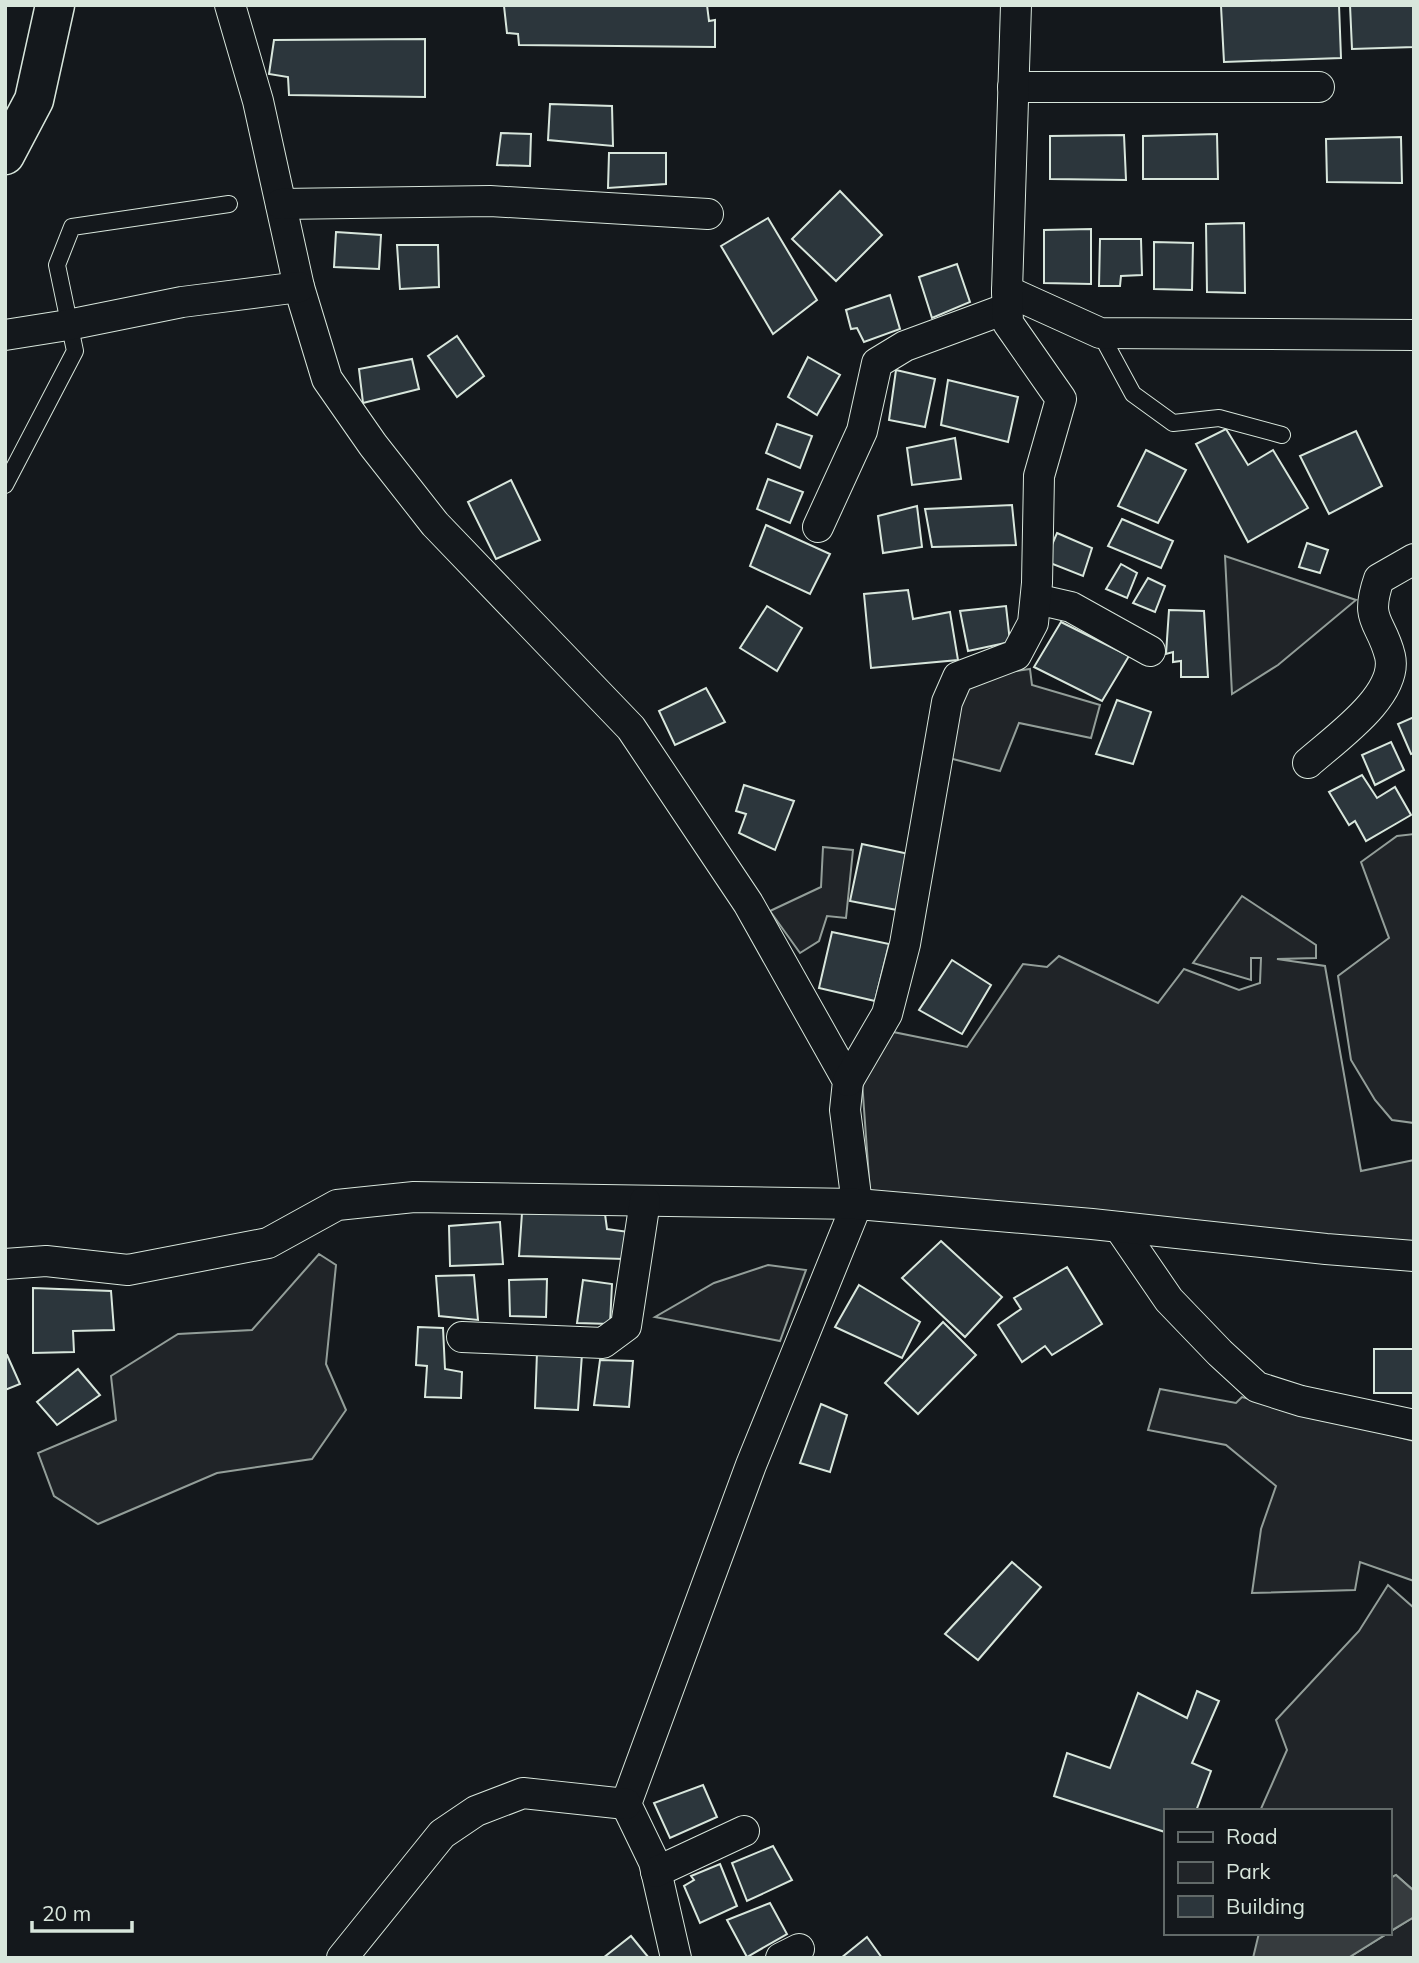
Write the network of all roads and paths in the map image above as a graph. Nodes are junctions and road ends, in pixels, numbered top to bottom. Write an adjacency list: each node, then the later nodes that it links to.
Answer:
1 (55, 5): 6 (main road)
2 (230, 5): 8 (street)
3 (1016, 5): 4 (street)
4 (1013, 87): 5 (street); 11 (street)
5 (1319, 87)
6 (5, 155)
7 (229, 204): 12 (lane)
8 (281, 204): 9 (street); 10 (street)
9 (708, 214)
10 (299, 286): 12 (street); 23 (street)
11 (1007, 300): 13 (street); 18 (street); 20 (street)
12 (68, 325): 14 (street); 17 (lane)
13 (1100, 334): 15 (street); 16 (lane)
14 (5, 335)
15 (1414, 335)
16 (1282, 435)
17 (5, 485)
18 (818, 527)
19 (1414, 559): 22 (street)
20 (1036, 599): 21 (street); 23 (street)
21 (1150, 651)
22 (1308, 763)
23 (848, 1081): 25 (street)
24 (645, 1200): 25 (street); 28 (street); 29 (street)
25 (857, 1204): 26 (street); 31 (street)
26 (1119, 1227): 27 (street); 30 (street)
27 (1414, 1256)
28 (5, 1264)
29 (461, 1337)
30 (1414, 1424)
31 (626, 1804): 33 (street); 34 (street)
32 (744, 1831): 33 (street)
33 (656, 1872): 35 (street)
34 (342, 1958)
35 (676, 1958)

